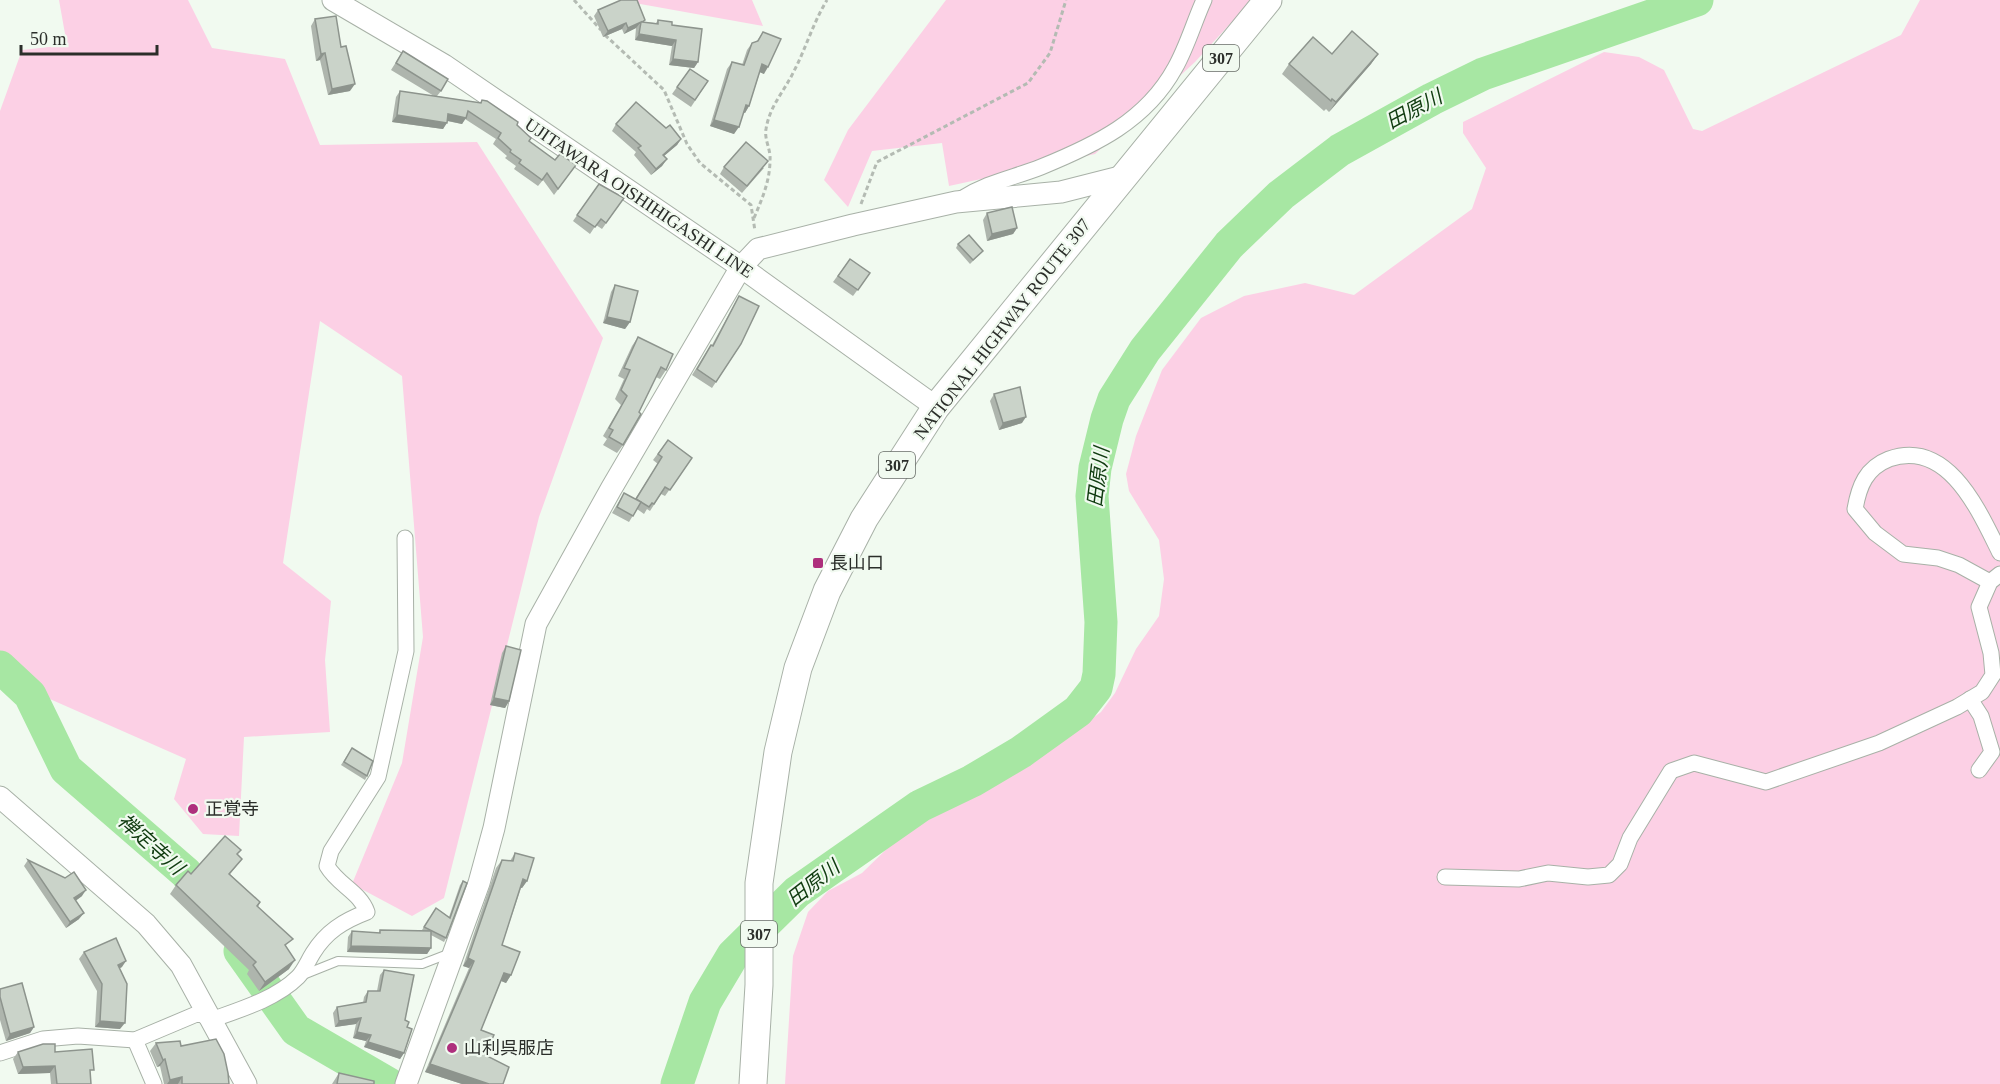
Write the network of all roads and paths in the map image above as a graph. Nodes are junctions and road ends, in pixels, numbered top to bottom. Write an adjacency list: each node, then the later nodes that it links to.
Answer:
1 (333, 0): 12 (street, UJITAWARA OISHIHIGASHI LINE)
2 (574, 0): 9 (path)
3 (827, 0): 9 (path)
4 (1066, 0): 10 (path)
5 (1204, 0): 8 (street)
6 (1268, 0): 7 (highway, NATIONAL HIGHWAY ROUTE 307 / 307)
7 (1124, 176): 8 (street); 13 (highway, NATIONAL HIGHWAY ROUTE 307 / 307)
8 (956, 202): 10 (street)
9 (753, 219): 11 (path)
10 (854, 225): 11 (street)
11 (758, 249): 12 (street)
12 (741, 267): 13 (street, UJITAWARA OISHIHIGASHI LINE); 21 (street)
13 (936, 407): 29 (highway, NATIONAL HIGHWAY ROUTE 307 / 307)
14 (405, 538): 22 (street)
15 (2000, 553): 16 (street)
16 (1995, 578): 17 (street)
17 (1970, 699): 18 (street); 20 (street)
18 (1979, 770)
19 (0, 797): 23 (street)
20 (1445, 877)
21 (454, 951): 22 (lane); 26 (street)
22 (298, 977): 23 (street)
23 (211, 1020): 24 (street); 28 (street)
24 (135, 1040): 25 (street); 27 (street)
25 (0, 1053)
26 (409, 1076)
27 (154, 1084)
28 (246, 1084)
29 (753, 1084)

